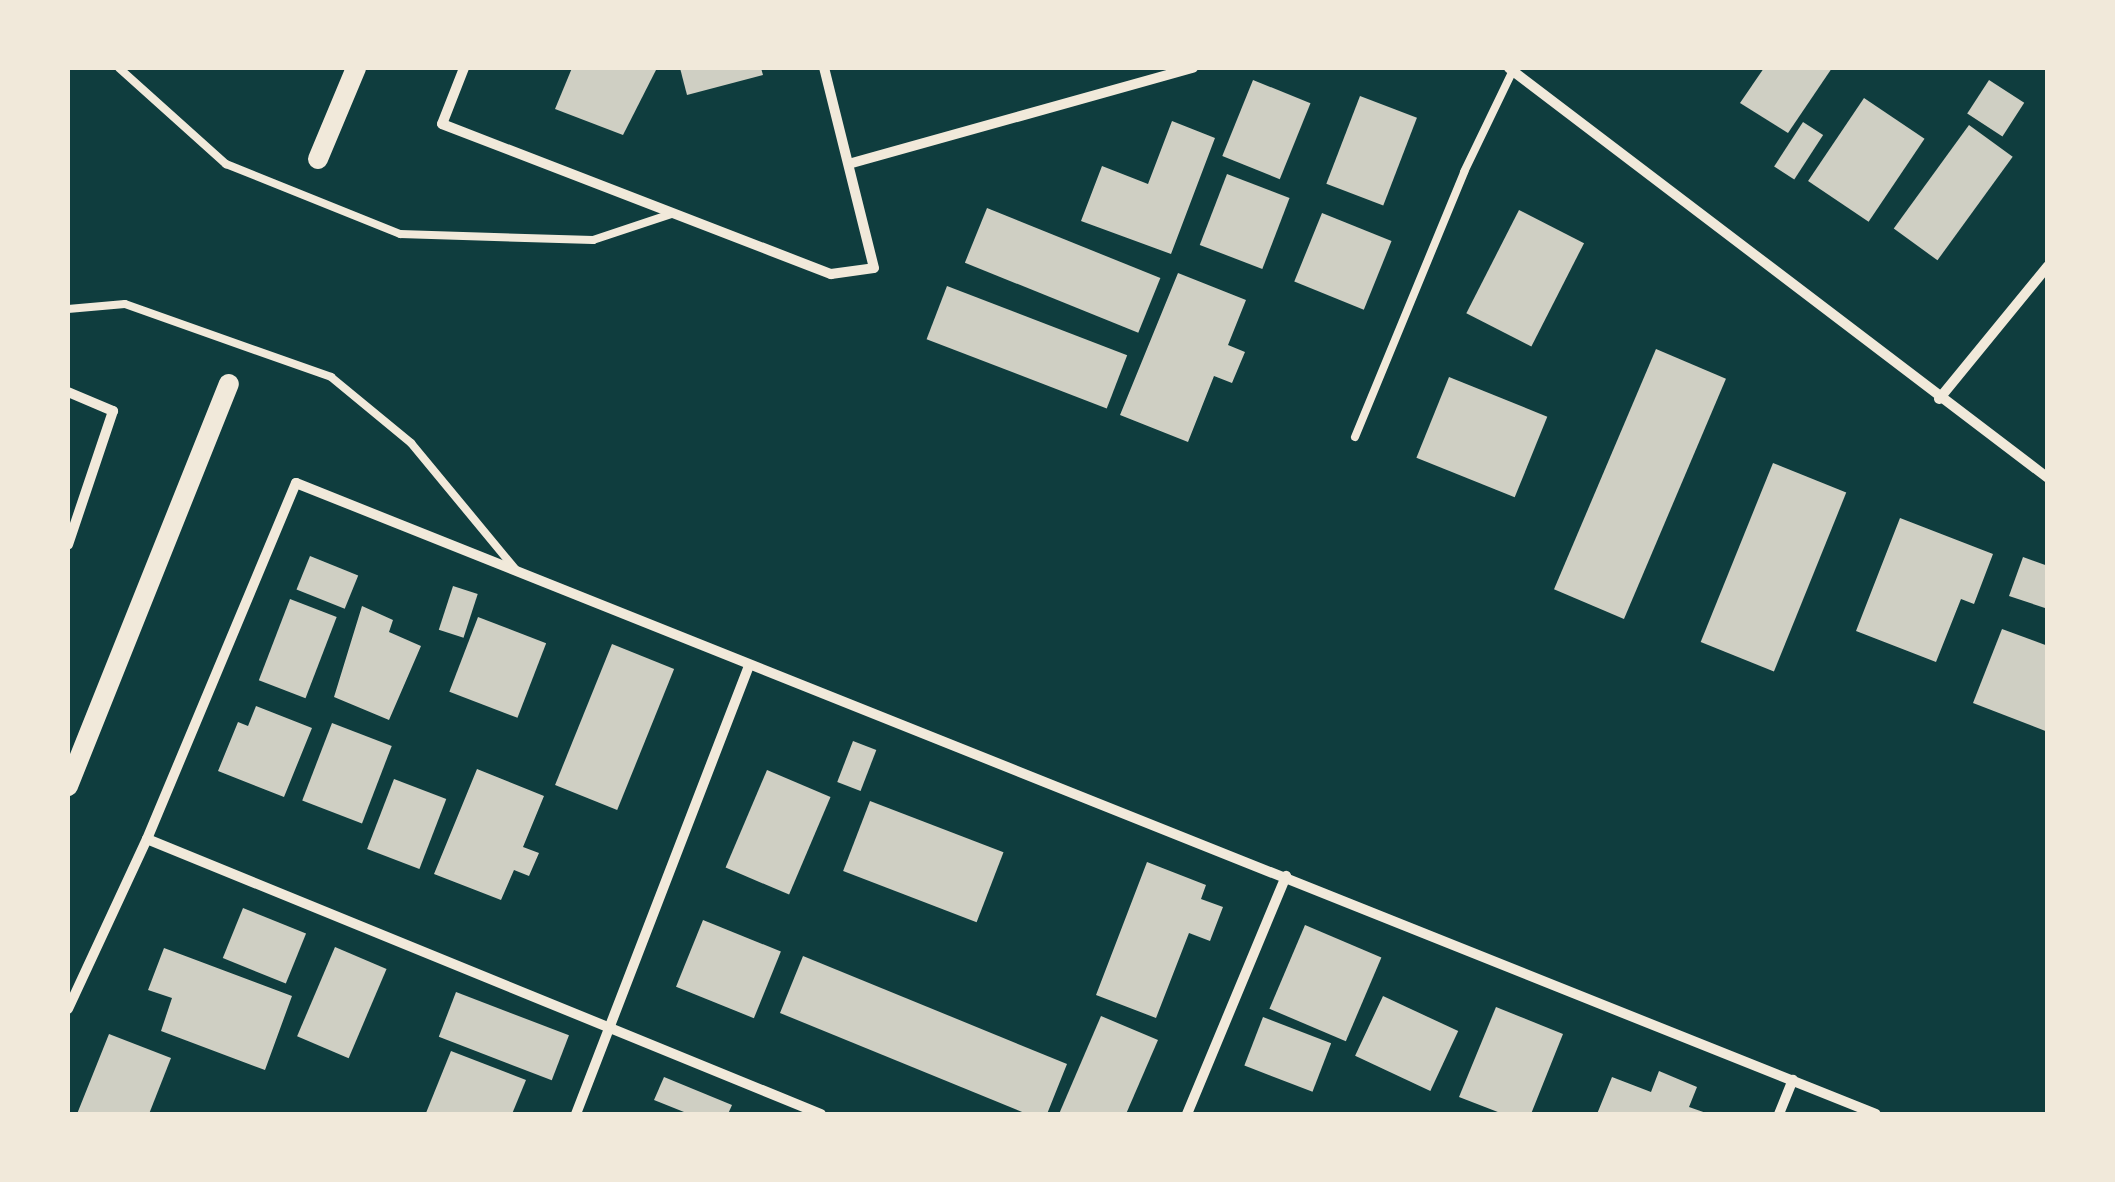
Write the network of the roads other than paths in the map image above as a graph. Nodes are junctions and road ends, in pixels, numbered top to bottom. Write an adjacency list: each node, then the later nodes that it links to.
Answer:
1 (118, 68): 9 (lane)
2 (356, 68): 7 (main road)
3 (464, 68): 9 (street)
4 (824, 68): 8 (street)
5 (1193, 68): 8 (street)
6 (1511, 69): 14 (street); 15 (lane)
7 (318, 159)
8 (852, 163): 9 (street)
9 (672, 214)
10 (2048, 266): 14 (street)
11 (68, 309): 18 (lane)
12 (228, 384): 20 (main road)
13 (68, 392): 17 (street)
14 (1939, 400): 16 (street)
15 (1355, 437)
16 (2048, 478)
17 (68, 545)
18 (519, 574): 19 (street); 21 (street)
19 (749, 666): 22 (street); 24 (street)
20 (68, 786)
21 (148, 839): 23 (street); 24 (street)
22 (1286, 876): 25 (street); 28 (street)
23 (68, 1009)
24 (610, 1033): 26 (street); 27 (street)
25 (1793, 1080): 29 (street); 30 (street)
26 (576, 1114)
27 (821, 1114)
28 (1187, 1114)
29 (1779, 1114)
30 (1876, 1114)

